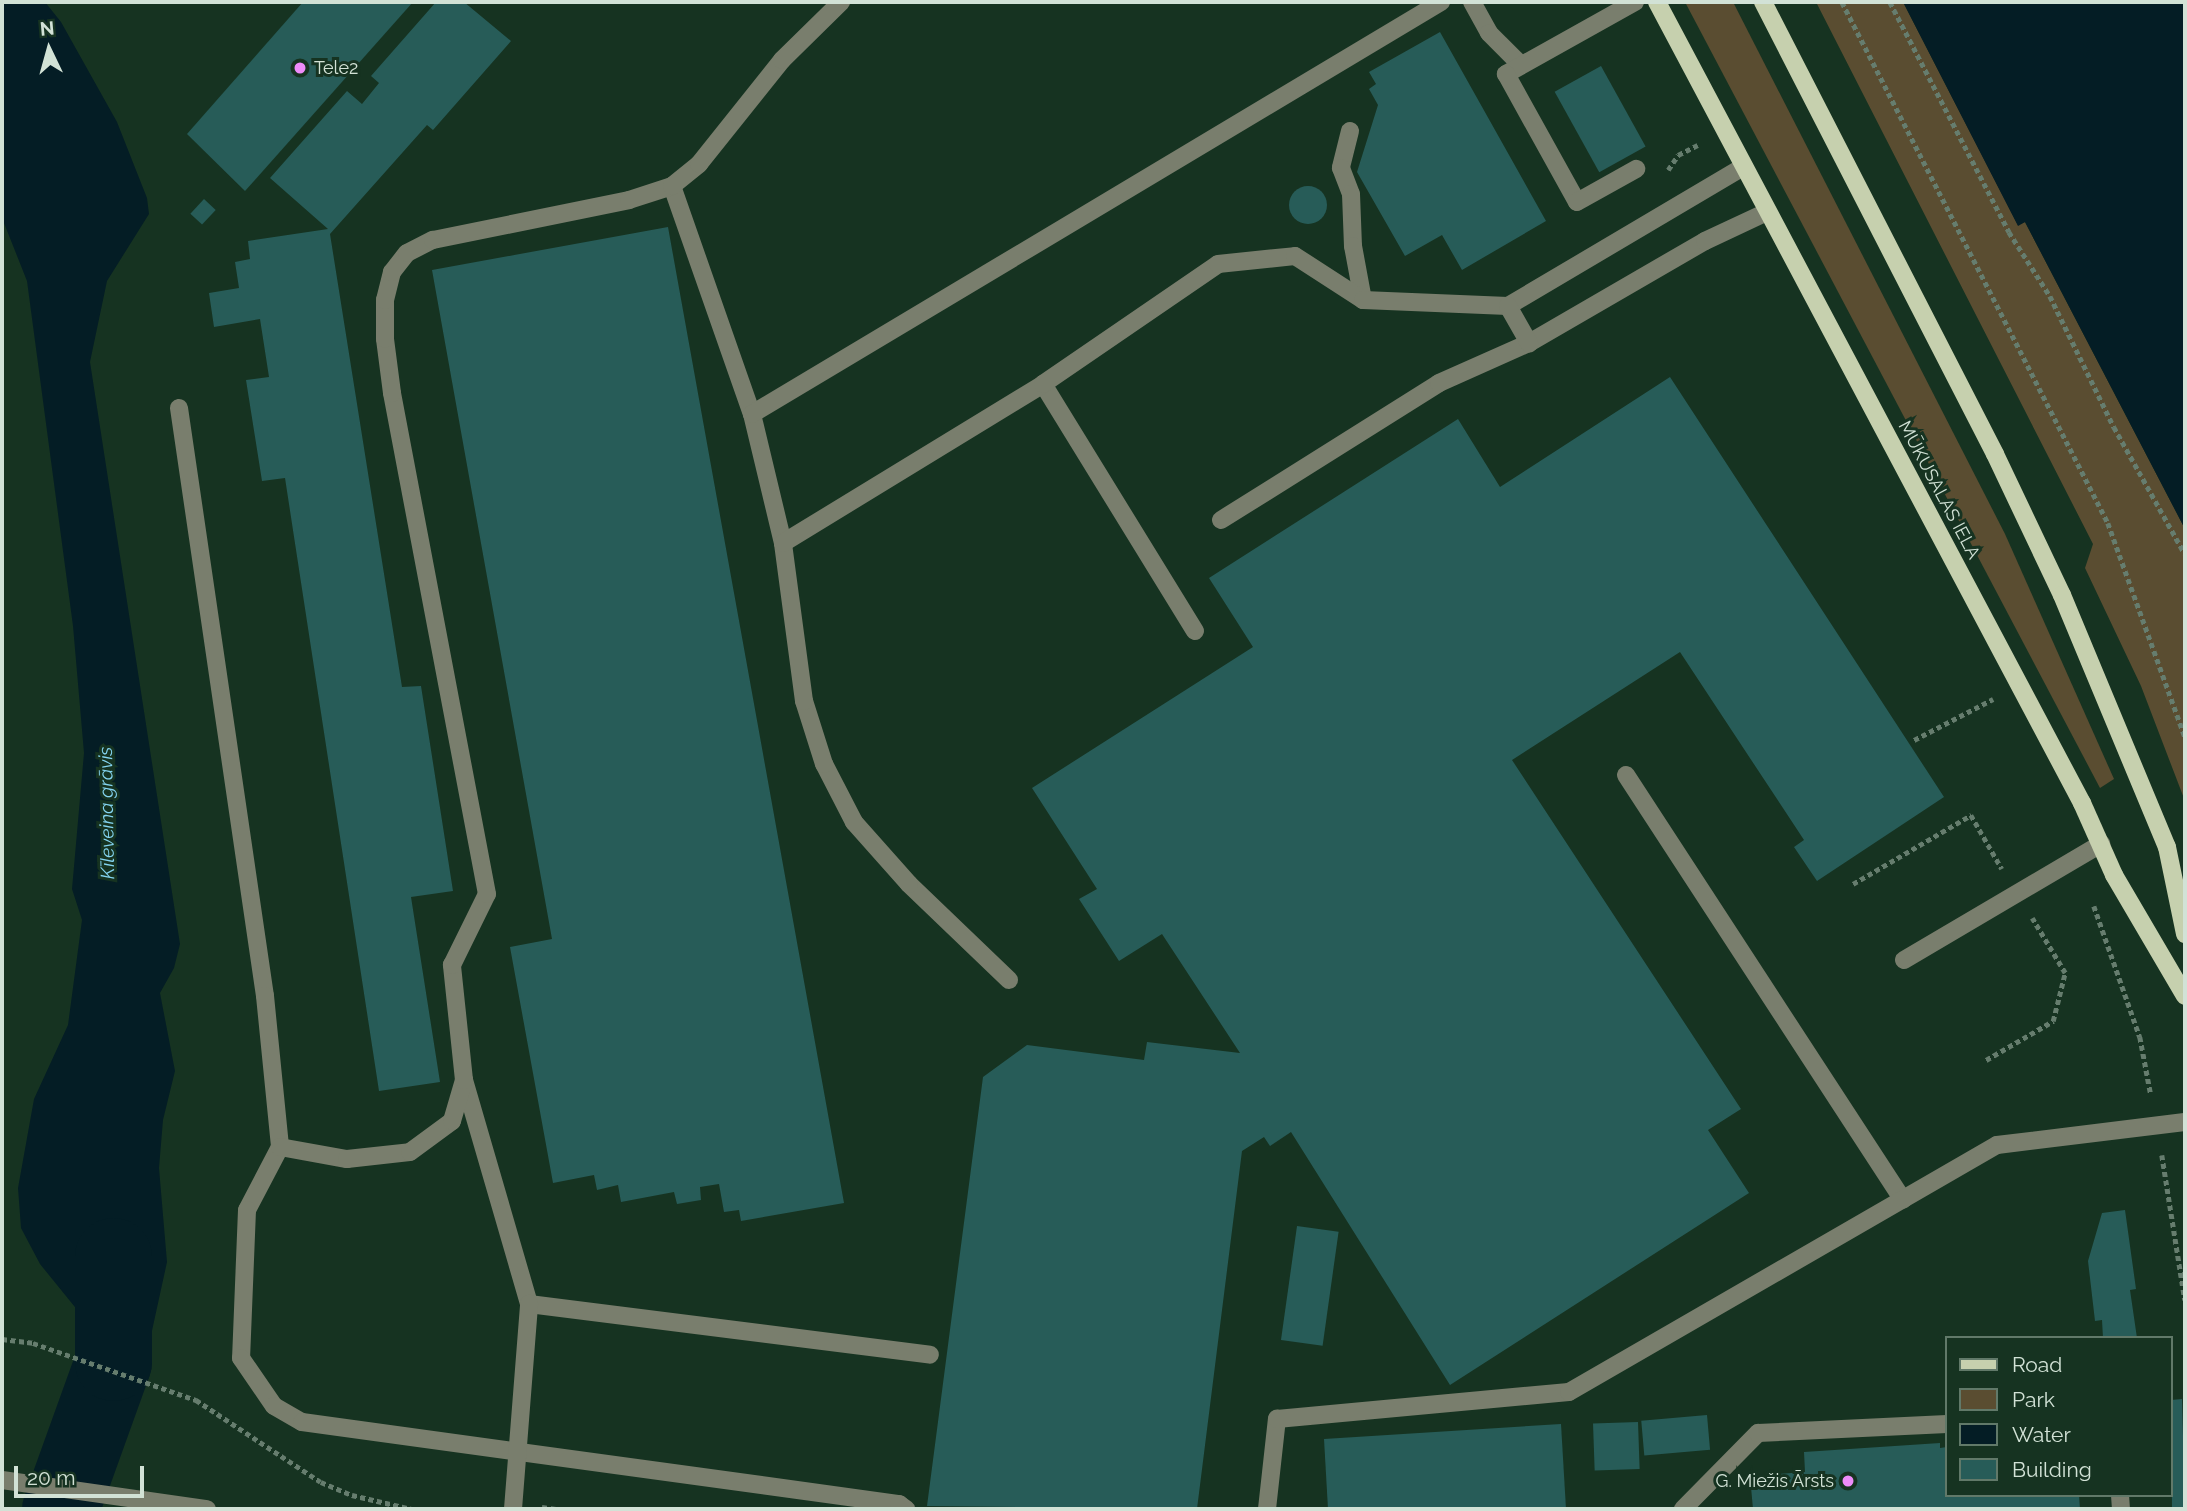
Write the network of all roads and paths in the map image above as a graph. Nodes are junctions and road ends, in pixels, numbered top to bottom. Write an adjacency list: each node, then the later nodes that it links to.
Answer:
1 (841, 2): 15 (street)
2 (1441, 2): 22 (street)
3 (1472, 2): 9 (street)
4 (1635, 2): 9 (street)
5 (1657, 2): 12 (main road, MŪKUSALAS IELA)
6 (1763, 2): 37 (main road)
7 (1842, 2): 30 (path)
8 (1890, 2): 25 (path)
9 (1521, 65): 13 (street)
10 (1350, 131): 17 (street)
11 (1696, 132): 14 (path)
12 (1743, 167): 14 (street); 16 (main road, MŪKUSALAS IELA)
13 (1636, 169)
14 (1721, 181): 18 (street)
15 (672, 186): 22 (street); 42 (street)
16 (1767, 212): 19 (street); 33 (main road, MŪKUSALAS IELA)
17 (1363, 300): 18 (street); 20 (street)
18 (1508, 306): 19 (street)
19 (1529, 343): 23 (street)
20 (1043, 384): 24 (street); 26 (street)
21 (179, 408): 45 (street)
22 (752, 414): 24 (street)
23 (1221, 520)
24 (783, 543): 39 (street)
25 (2185, 554)
26 (1195, 631)
27 (1988, 686): 28 (path)
28 (1994, 698): 29 (path); 31 (path)
29 (2000, 710)
30 (2185, 737)
31 (1914, 740)
32 (1626, 775): 46 (street)
33 (2101, 844): 34 (street); 40 (main road, MŪKUSALAS IELA)
34 (2073, 858): 36 (street); 44 (path)
35 (1853, 884): 36 (path)
36 (2017, 894): 38 (street); 41 (path)
37 (2185, 934)
38 (1904, 960)
39 (1009, 980)
40 (2185, 996)
41 (1986, 1060)
42 (464, 1080): 45 (street); 48 (street)
43 (2185, 1122): 44 (street)
44 (2157, 1126): 46 (street); 47 (path)
45 (280, 1147): 52 (street)
46 (1903, 1200): 58 (street)
47 (2185, 1300)
48 (529, 1304): 50 (street); 52 (street)
49 (2, 1339): 55 (path)
50 (930, 1355)
51 (1946, 1424): 59 (street)
52 (520, 1452): 56 (street); 57 (street)
53 (2, 1480): 54 (street)
54 (207, 1509)
55 (411, 1509)
56 (513, 1509)
57 (906, 1509)
58 (1267, 1509)
59 (1683, 1509)

